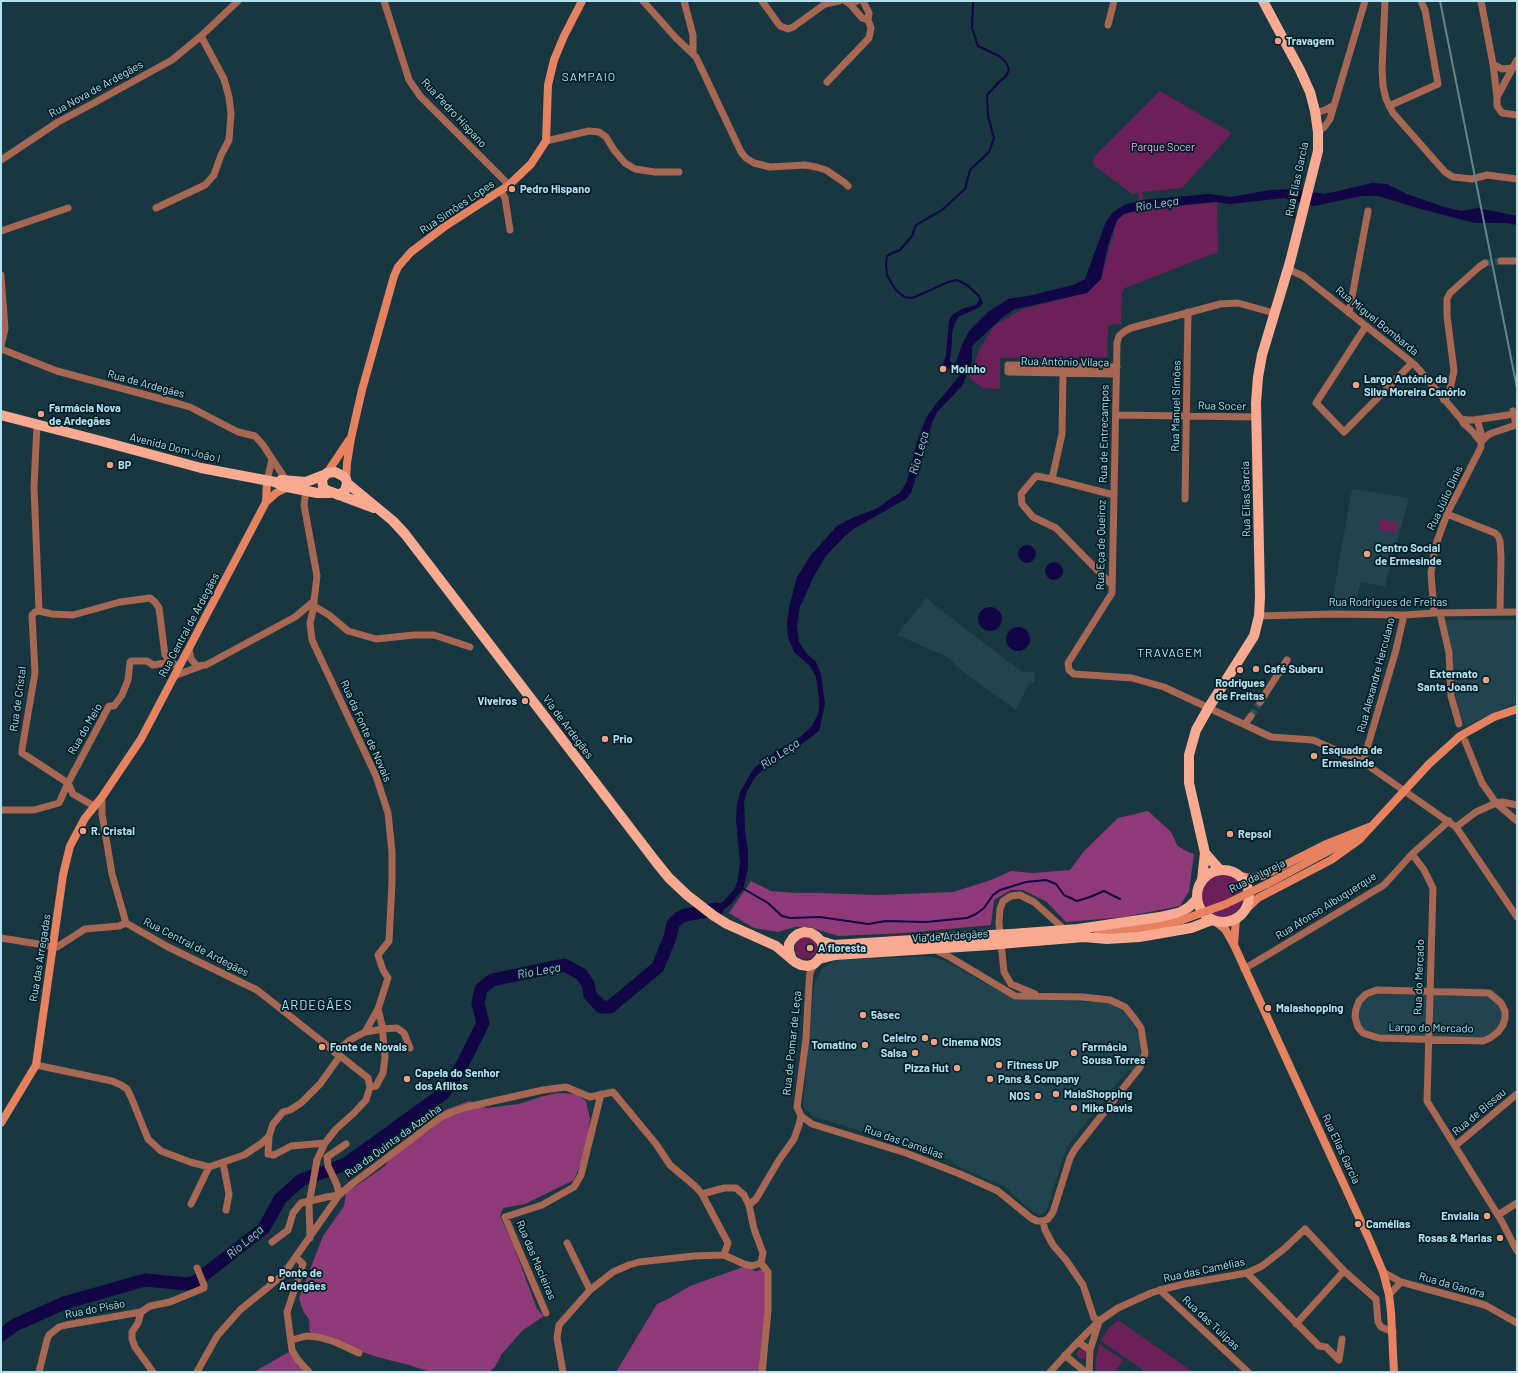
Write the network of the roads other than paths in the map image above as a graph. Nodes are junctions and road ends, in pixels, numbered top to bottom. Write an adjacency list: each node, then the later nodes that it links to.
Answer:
1 (238, 1): 19 (street)
2 (384, 1): 35 (street, Rua Pedro Hispano)
3 (643, 1): 20 (street)
4 (684, 1): 20 (street)
5 (762, 1): 16 (street)
6 (839, 1): 16 (street)
7 (863, 1): 17 (street)
8 (1114, 1): 18 (street)
9 (1263, 1): 29 (main road, Rua Elias Garcia)
10 (1365, 1): 26 (street, Rua Elias Garcia)
11 (1385, 1): 27 (street)
12 (1421, 1): 27 (street)
13 (1481, 1): 22 (street)
14 (580, 2): 31 (street)
15 (851, 2): 17 (street)
16 (826, 3)
17 (868, 20): 24 (street)
18 (1108, 25)
19 (201, 36): 32 (street, Rua Nova de Ardegães); 39 (street)
20 (693, 53): 36 (street)
21 (1517, 60): 23 (street)
22 (1493, 64): 23 (street); 25 (street)
23 (1513, 68): 25 (street)
24 (826, 82)
25 (1497, 97): 28 (street)
26 (1334, 105): 29 (street); 30 (street, Rua Elias Garcia)
27 (1389, 106): 34 (street)
28 (1517, 114)
29 (1316, 115): 30 (main road, Rua Elias Garcia)
30 (1318, 132): 46 (main road, Rua Elias Garcia)
31 (546, 141): 33 (street); 35 (street, Rua Simões Lopes)
32 (1, 160)
33 (679, 172)
34 (1517, 179)
35 (508, 185): 37 (street, Rua Simões Lopes)
36 (848, 186)
37 (501, 191): 42 (street); 66 (street, Rua Simões Lopes)
38 (68, 208): 41 (street)
39 (156, 208)
40 (1368, 211): 50 (street)
41 (1, 230)
42 (510, 230)
43 (1501, 261): 44 (street)
44 (1517, 261)
45 (1485, 263): 57 (street)
46 (1288, 269): 49 (main road, Rua Elias Garcia); 50 (street, Rua Miguel Bombarda)
47 (1, 275): 52 (street)
48 (1188, 312): 49 (street, Rua de Entrecampos); 55 (street, Rua de Entrecampos); 60 (street, Rua Manuel Simões)
49 (1274, 313): 61 (main road, Rua Elias Garcia)
50 (1349, 313): 51 (street, Rua Miguel Bombarda)
51 (1366, 326): 54 (street, Rua Miguel Bombarda); 54 (street)
52 (1, 346)
53 (1, 349): 68 (street, Rua de Ardegães)
54 (1412, 363): 57 (street, Rua Miguel Bombarda)
55 (1116, 370): 56 (street, Rua António Vilaça); 56 (street, Rua António Vilaça); 59 (street, Rua de Entrecampos)
56 (1063, 373): 70 (street)
57 (1444, 400): 62 (street, Rua Miguel Bombarda)
58 (1, 415): 64 (main road, Avenida Dom João I)
59 (1116, 415): 60 (street, Rua Socer); 76 (street, Rua de Entrecampos)
60 (1187, 416): 61 (street, Rua Socer); 77 (street, Rua Manuel Simões)
61 (1256, 417): 88 (main road, Rua Elias Garcia)
62 (1461, 419): 63 (street); 65 (street)
63 (1475, 419): 65 (street); 67 (street); 67 (street)
64 (37, 425): 71 (main road, Avenida Dom João I); 83 (street)
65 (1473, 432): 67 (street)
66 (351, 438): 69 (street, Rua Simões Lopes); 72 (street, Rua Simões Lopes)
67 (1482, 442): 80 (street, Rua Júlio Dinis)
68 (272, 459): 71 (street); 73 (street, Rua de Ardegães)
69 (325, 474): 72 (main road); 73 (main road, Avenida Dom João I); 75 (main road)
70 (1052, 479): 76 (street, Rua Eça de Queiroz); 81 (street, Rua Eça de Queiroz)
71 (271, 481): 73 (main road, Avenida Dom João I); 78 (street, Rua Central de Ardegães)
72 (347, 481): 75 (main road); 79 (main road, Via de Ardegães)
73 (287, 484): 74 (main road, Avenida Dom João I); 78 (street, Rua Central de Ardegães)
74 (306, 490): 75 (main road, Avenida Dom João I); 82 (street)
75 (334, 494): 79 (main road, Via de Ardegães)
76 (1114, 496): 81 (street, Rua Eça de Queiroz)
77 (1185, 499)
78 (266, 502): 90 (street, Rua Central de Ardegães)
79 (381, 510): 128 (main road, Via de Ardegães)
80 (1448, 514): 84 (street); 86 (street, Rua Júlio Dinis)
81 (1112, 585): 97 (street, Rua Eça de Queiroz)
82 (314, 604): 89 (street); 93 (street); 142 (street, Rua da Fonte de Novais)
83 (39, 611): 92 (street); 104 (street, Rua de Cristal)
84 (1500, 612): 85 (street, Rua Rodrigues de Freitas); 86 (street, Rua Rodrigues de Freitas)
85 (1517, 612)
86 (1437, 613): 87 (street, Rua Rodrigues de Freitas); 101 (street, Rua Júlio Dinis)
87 (1404, 615): 88 (street, Rua Rodrigues de Freitas); 103 (street, Rua Alexandre Herculano)
88 (1259, 616): 97 (main road, Rua Elias Garcia)
89 (470, 647)
90 (188, 650): 93 (street); 94 (street, Rua Central de Ardegães)
91 (1288, 660): 96 (street)
92 (171, 662): 94 (street); 104 (street, Rua do Meio)
93 (199, 666): 95 (street)
94 (179, 667): 95 (street, Rua Central de Ardegães)
95 (174, 676): 106 (street, Rua Central de Ardegães)
96 (1260, 702)
97 (1209, 707): 100 (street); 115 (main road, Rua Elias Garcia)
98 (1517, 709): 105 (street, Rua da Igreja)
99 (1251, 716): 100 (street)
100 (1245, 724): 103 (street)
101 (1459, 724)
102 (1465, 741): 107 (street)
103 (1363, 762): 105 (street)
104 (68, 783): 109 (street, Rua de Cristal); 110 (street, Rua do Meio)
105 (1405, 790): 112 (street); 113 (street, Rua da Igreja)
106 (102, 797): 109 (street, Rua das Arregadas); 124 (street, Rua Central de Ardegães)
107 (1496, 803): 108 (street); 111 (street); 114 (street)
108 (1517, 805)
109 (94, 806): 135 (street, Rua das Arregadas)
110 (1, 810)
111 (1515, 816)
112 (1449, 821): 114 (street); 116 (street, Rua Afonso Albuquerque)
113 (1372, 826): 118 (street, Rua da Igreja); 121 (street, Rua da Igreja); 125 (street, Rua da Igreja, bridge)
114 (1456, 827): 122 (street)
115 (1205, 853): 117 (main road, Rua Elias Garcia); 119 (main road, Rua Elias Garcia)
116 (1412, 854): 139 (street, Rua Afonso Albuquerque); 140 (street, Rua do Mercado)
117 (1220, 870): 118 (main road); 119 (main road)
118 (1239, 876): 121 (main road)
119 (1202, 880): 120 (main road)
120 (1197, 899): 123 (main road); 127 (main road, Via de Ardegães)
121 (1240, 916): 123 (main road); 134 (street, Rua Elias Garcia)
122 (1517, 917)
123 (1214, 921): 127 (main road, Via de Ardegães); 134 (street, Rua Elias Garcia)
124 (126, 923): 135 (street); 147 (street, Rua Central de Ardegães)
125 (1145, 928): 127 (street, Via de Ardegães)
126 (1065, 930): 127 (main road, Via de Ardegães); 131 (main road, Via de Ardegães); 141 (street)
127 (1081, 933): 131 (main road, Via de Ardegães)
128 (756, 936): 130 (main road, Via de Ardegães); 137 (main road, Via de Ardegães)
129 (1, 938): 135 (street)
130 (793, 938): 133 (main road, Via de Ardegães); 137 (main road)
131 (1011, 938): 132 (main road, Via de Ardegães, bridge)
132 (991, 940): 133 (main road, Via de Ardegães); 136 (main road, Via de Ardegães)
133 (821, 941): 138 (main road)
134 (1234, 945): 139 (street, Rua Elias Garcia)
135 (53, 947): 148 (street, Rua das Arregadas)
136 (933, 949): 138 (main road, Via de Ardegães); 141 (street)
137 (791, 957): 138 (main road, Via de Ardegães)
138 (816, 962): 152 (street, Rua de Pomar de Leça)
139 (1244, 969): 177 (street, Rua Elias Garcia)
140 (1429, 991): 145 (street, Rua do Mercado); 145 (street, Largo do Mercado); 145 (street, Largo do Mercado)
141 (1039, 995): 167 (street)
142 (378, 1010): 143 (street); 144 (street, Rua da Fonte de Novais)
143 (383, 1029): 144 (street, Rua da Fonte de Novais); 146 (street, Rua da Fonte de Novais); 149 (street)
144 (365, 1032): 147 (street, Rua da Fonte de Novais)
145 (1428, 1040): 157 (street, Rua do Mercado)
146 (410, 1048)
147 (338, 1054): 149 (street, Rua Central de Ardegães); 154 (street, Rua da Fonte de Novais)
148 (36, 1065): 153 (street, Rua das Arregadas); 159 (street)
149 (370, 1087): 155 (street)
150 (601, 1094): 160 (street, Rua da Quinta da Azenha); 161 (street, Rua da Quinta da Azenha); 184 (street, Rua das Macieiras)
151 (1517, 1094): 157 (street, Rua de Bissau)
152 (801, 1116): 164 (street, Rua de Pomar de Leça); 167 (street, Rua das Camélias)
153 (1, 1123)
154 (269, 1136): 155 (street); 158 (street)
155 (325, 1143): 168 (street, bridge)
156 (346, 1144): 161 (street)
157 (1455, 1146): 166 (street, Rua do Mercado)
158 (222, 1163): 159 (street); 165 (street)
159 (209, 1167): 163 (street)
160 (702, 1194): 164 (street); 172 (street)
161 (339, 1195): 168 (street, Rua da Quinta da Azenha); 169 (street)
162 (1517, 1203): 166 (street)
163 (191, 1204)
164 (749, 1205): 174 (street)
165 (226, 1210)
166 (1498, 1215): 171 (street, Rua do Mercado)
167 (1040, 1221): 185 (street)
168 (310, 1238): 173 (street, Rua da Quinta da Azenha)
169 (272, 1242)
170 (567, 1243): 180 (street)
171 (1517, 1250)
172 (724, 1255): 174 (street); 180 (street)
173 (296, 1257): 190 (street); 197 (street, Rua da Quinta da Azenha)
174 (761, 1263): 200 (street)
175 (197, 1268): 183 (street)
176 (1344, 1271): 178 (street, Rua das Camélias); 187 (street); 188 (street, Rua das Camélias)
177 (1383, 1272): 179 (street, Rua da Gandra); 182 (street, Rua Elias Garcia)
178 (1246, 1273): 181 (street, Rua das Camélias); 187 (street)
179 (1401, 1282): 182 (street, Rua da Gandra); 186 (street, Rua da Gandra)
180 (590, 1290): 199 (street)
181 (1160, 1290): 185 (street, Rua das Camélias); 204 (street, Rua das Tulipas)
182 (1389, 1295): 188 (street, Rua Elias Garcia)
183 (141, 1312): 195 (street, Rua do Pisão); 196 (street, Rua do Pisão)
184 (546, 1313)
185 (1099, 1321): 191 (street, Rua das Camélias); 192 (street)
186 (1517, 1323)
187 (1296, 1324): 189 (street)
188 (1393, 1332): 205 (street, Rua Elias Garcia)
189 (1342, 1339)
190 (292, 1340): 193 (street); 198 (street)
191 (1078, 1342): 192 (street); 194 (street, Rua das Camélias)
192 (1090, 1350): 203 (street)
193 (359, 1353)
194 (1065, 1355): 201 (street, Rua das Camélias); 202 (street)
195 (39, 1372)
196 (153, 1372)
197 (197, 1372)
198 (309, 1372)
199 (563, 1372)
200 (762, 1372)
201 (1050, 1372)
202 (1085, 1372)
203 (1089, 1372)
204 (1248, 1372)
205 (1394, 1372)

